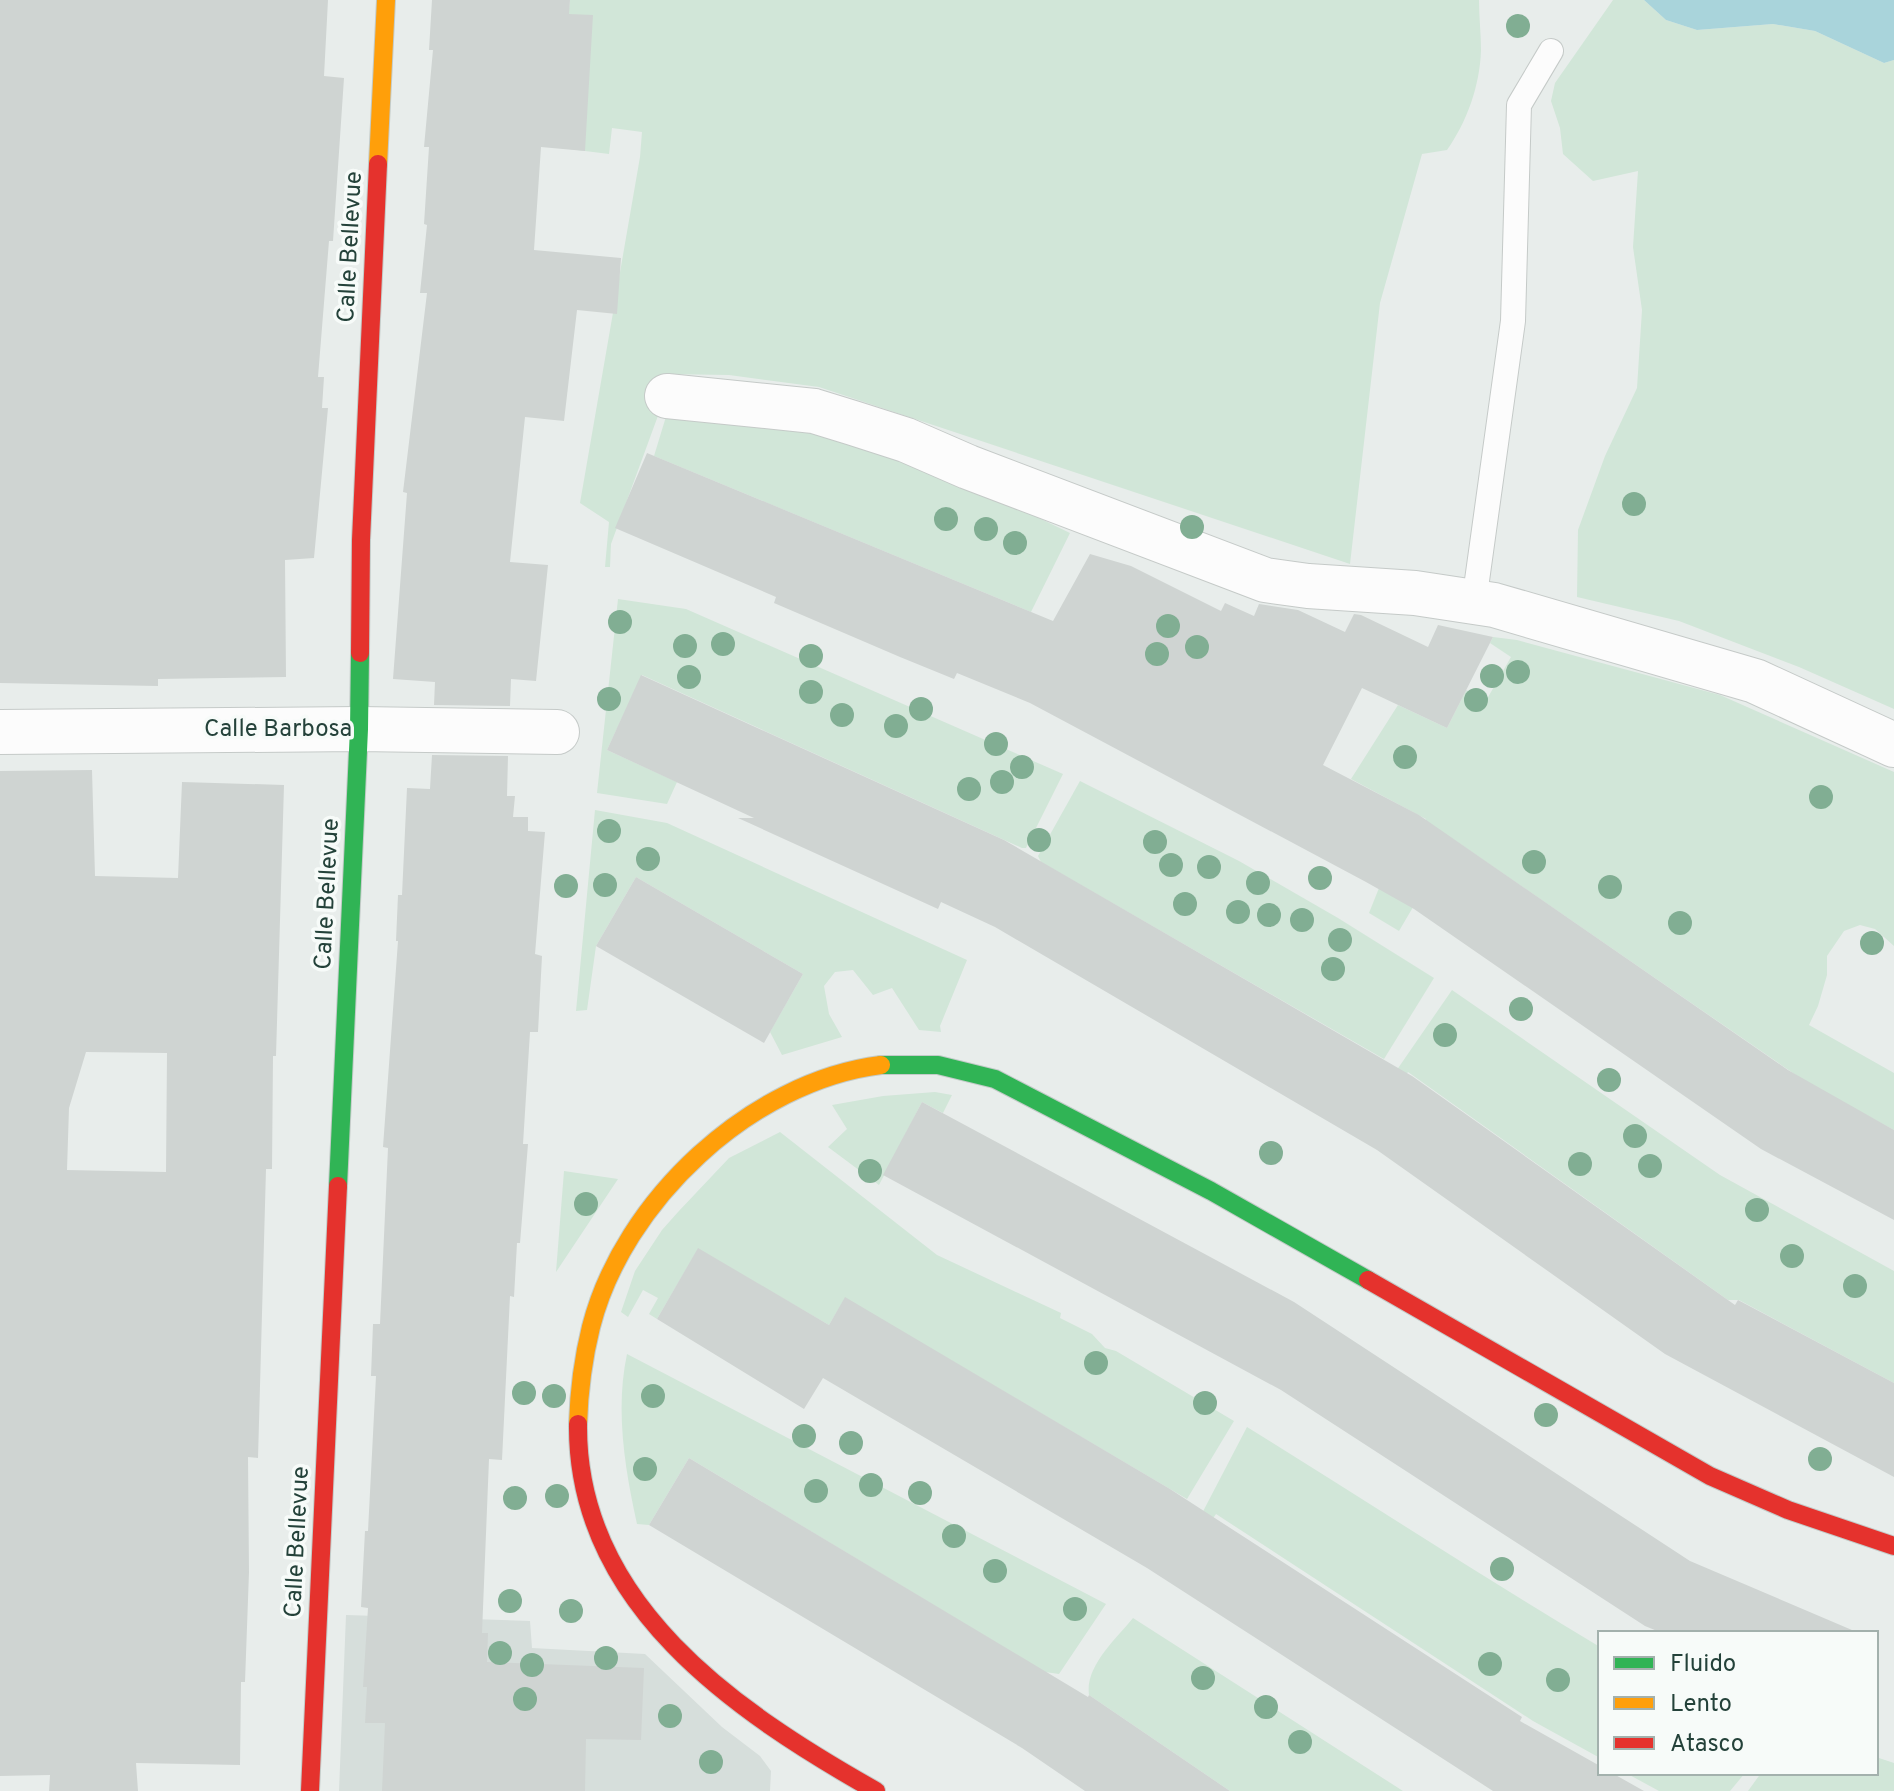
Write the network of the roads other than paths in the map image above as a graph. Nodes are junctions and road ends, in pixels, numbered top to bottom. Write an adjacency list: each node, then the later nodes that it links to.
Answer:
1 (386, 0): 5 (street, Calle Bellevue)
2 (1551, 51): 4 (lane)
3 (667, 396): 4 (street)
4 (1474, 602): 8 (street)
5 (359, 729): 6 (street, Calle Barbosa); 7 (street, Calle Barbosa); 11 (street, Calle Bellevue)
6 (0, 732)
7 (557, 732)
8 (1894, 745)
9 (1894, 1546): 10 (street)
10 (854, 1786)
11 (310, 1791)

